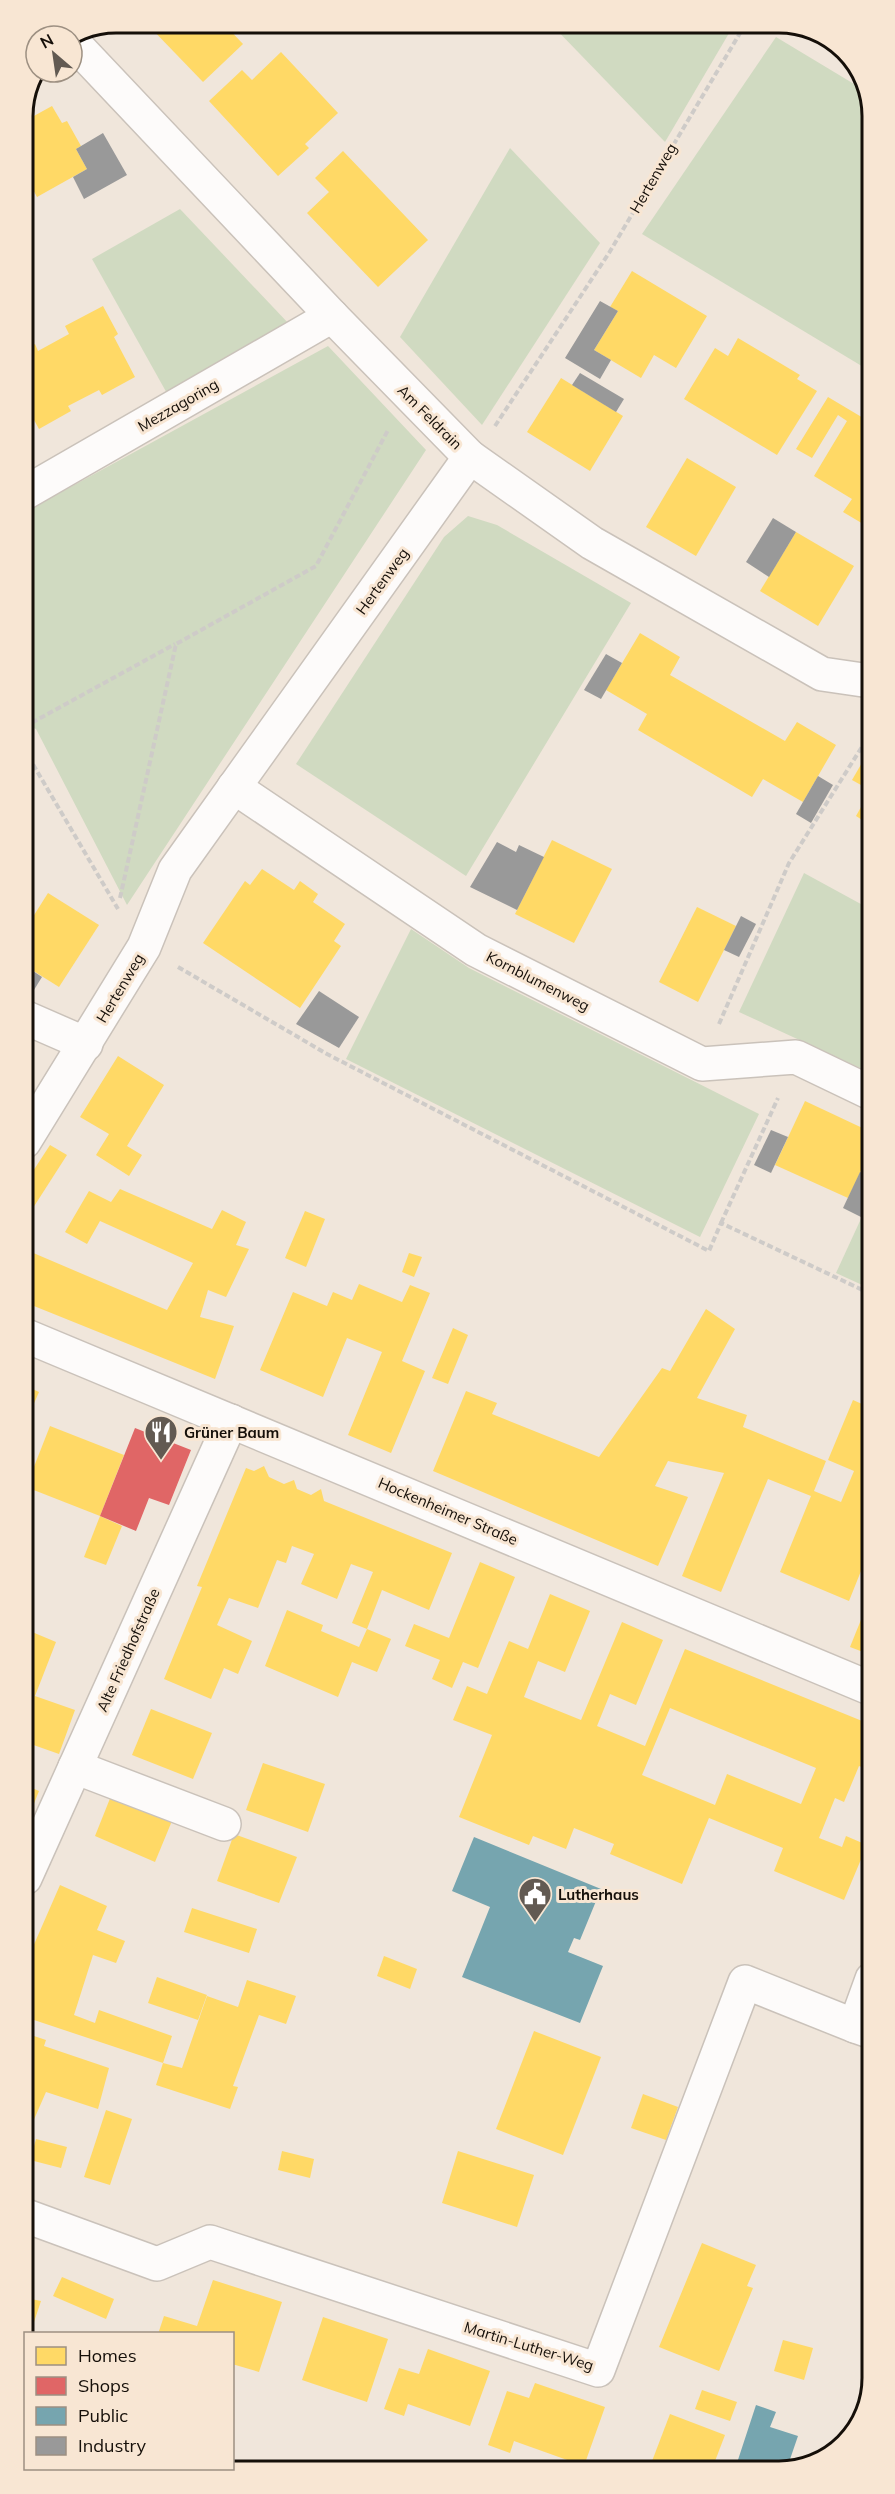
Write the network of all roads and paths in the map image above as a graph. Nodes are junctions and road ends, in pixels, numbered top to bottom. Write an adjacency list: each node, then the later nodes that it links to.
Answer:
1 (740, 33): 5 (path, Hertenweg)
2 (84, 53): 3 (street, Am Feldrain)
3 (332, 316): 4 (street, Am Feldrain); 6 (street, Mezzagoring)
4 (408, 394): 5 (street, Am Feldrain); 7 (path)
5 (470, 457): 8 (street, Am Feldrain); 12 (street, Hertenweg)
6 (33, 488)
7 (176, 644): 9 (path); 13 (path)
8 (862, 680)
9 (33, 722)
10 (862, 747): 18 (path)
11 (33, 764): 13 (path)
12 (234, 787): 14 (street, Hertenweg); 18 (street, Kornblumenweg)
13 (117, 908): 14 (path)
14 (144, 947): 16 (street, Hertenweg); 21 (path)
15 (33, 1021): 16 (street)
16 (86, 1044): 20 (street, Hertenweg)
17 (796, 1057): 18 (street); 19 (street); 21 (path)
18 (702, 1064)
19 (862, 1089)
20 (33, 1128)
21 (721, 1223): 22 (path)
22 (862, 1290)
23 (33, 1339): 24 (street, Hockenheimer Straße)
24 (231, 1421): 25 (street, Hockenheimer Straße); 26 (street, Alte Friedhofstraße)
25 (862, 1685)
26 (75, 1767): 27 (street); 28 (street, Alte Friedhofstraße)
27 (224, 1824)
28 (33, 1860)
29 (862, 2029): 30 (street, Martin-Luther-Weg)
30 (33, 2219)

